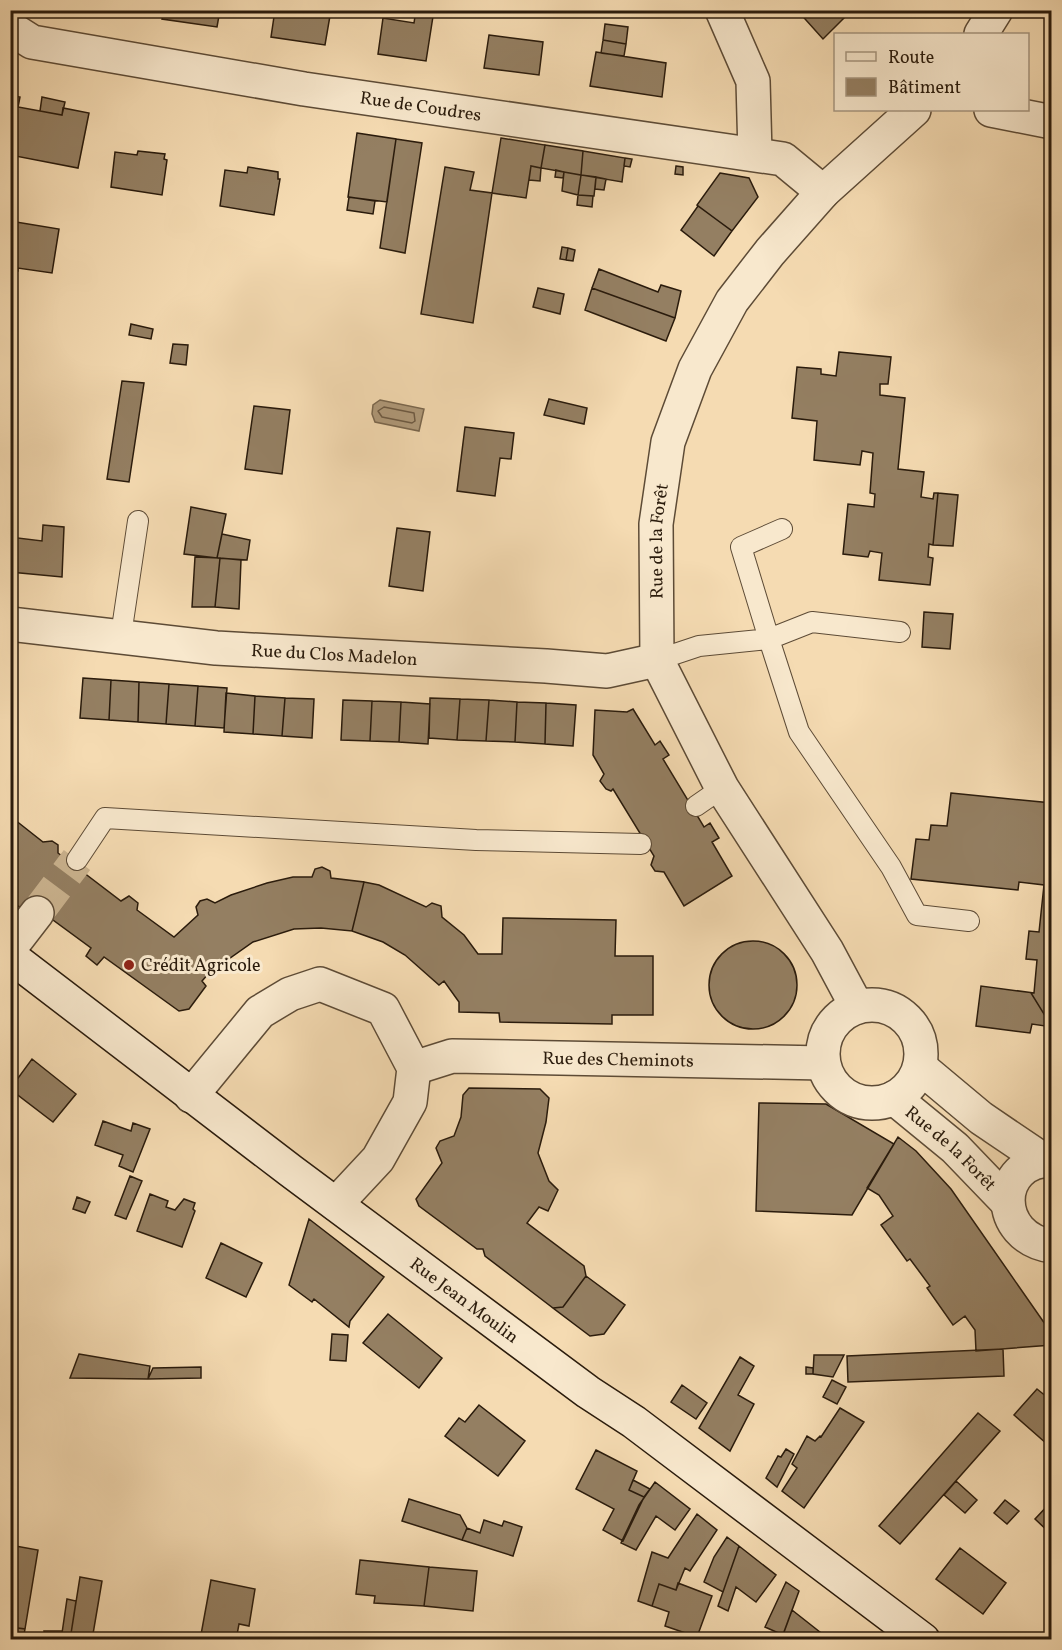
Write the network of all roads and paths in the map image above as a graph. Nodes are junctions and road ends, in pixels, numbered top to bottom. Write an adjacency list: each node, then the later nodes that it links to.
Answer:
1 (722, 10): 8 (street)
2 (996, 10): 4 (street)
3 (10, 28): 8 (street, Rue de Coudres)
4 (982, 33)
5 (913, 111): 9 (street, Rue de la Forêt)
6 (996, 111): 7 (street)
7 (1052, 122)
8 (755, 154): 9 (street, Rue de Coudres)
9 (823, 192): 16 (street, Rue de la Forêt)
10 (138, 521): 14 (lane)
11 (782, 529): 15 (lane)
12 (10, 624): 14 (street, Rue du Clos Madelon)
13 (900, 632): 15 (lane)
14 (121, 634): 16 (street, Rue du Clos Madelon)
15 (770, 639): 16 (lane); 20 (lane)
16 (657, 660): 23 (street, Rue de la Forêt)
17 (641, 844): 18 (lane)
18 (77, 860)
19 (36, 913): 21 (street)
20 (969, 921)
21 (10, 948)
22 (10, 956): 27 (street, Rue Jean Moulin)
23 (857, 1007): 24 (street); 25 (street)
24 (823, 1063): 26 (street, Rue des Cheminots); 28 (street)
25 (920, 1067): 28 (street); 29 (street, Rue de la Forêt)
26 (414, 1068): 27 (street); 31 (street)
27 (191, 1096): 31 (street, Rue Jean Moulin)
28 (894, 1098): 30 (street, Rue de la Forêt)
29 (1047, 1160): 30 (street, Rue de la Forêt)
30 (1007, 1202): 32 (street, Rue de la Forêt)
31 (336, 1204): 33 (street, Rue Jean Moulin)
32 (1052, 1246)
33 (922, 1640)

